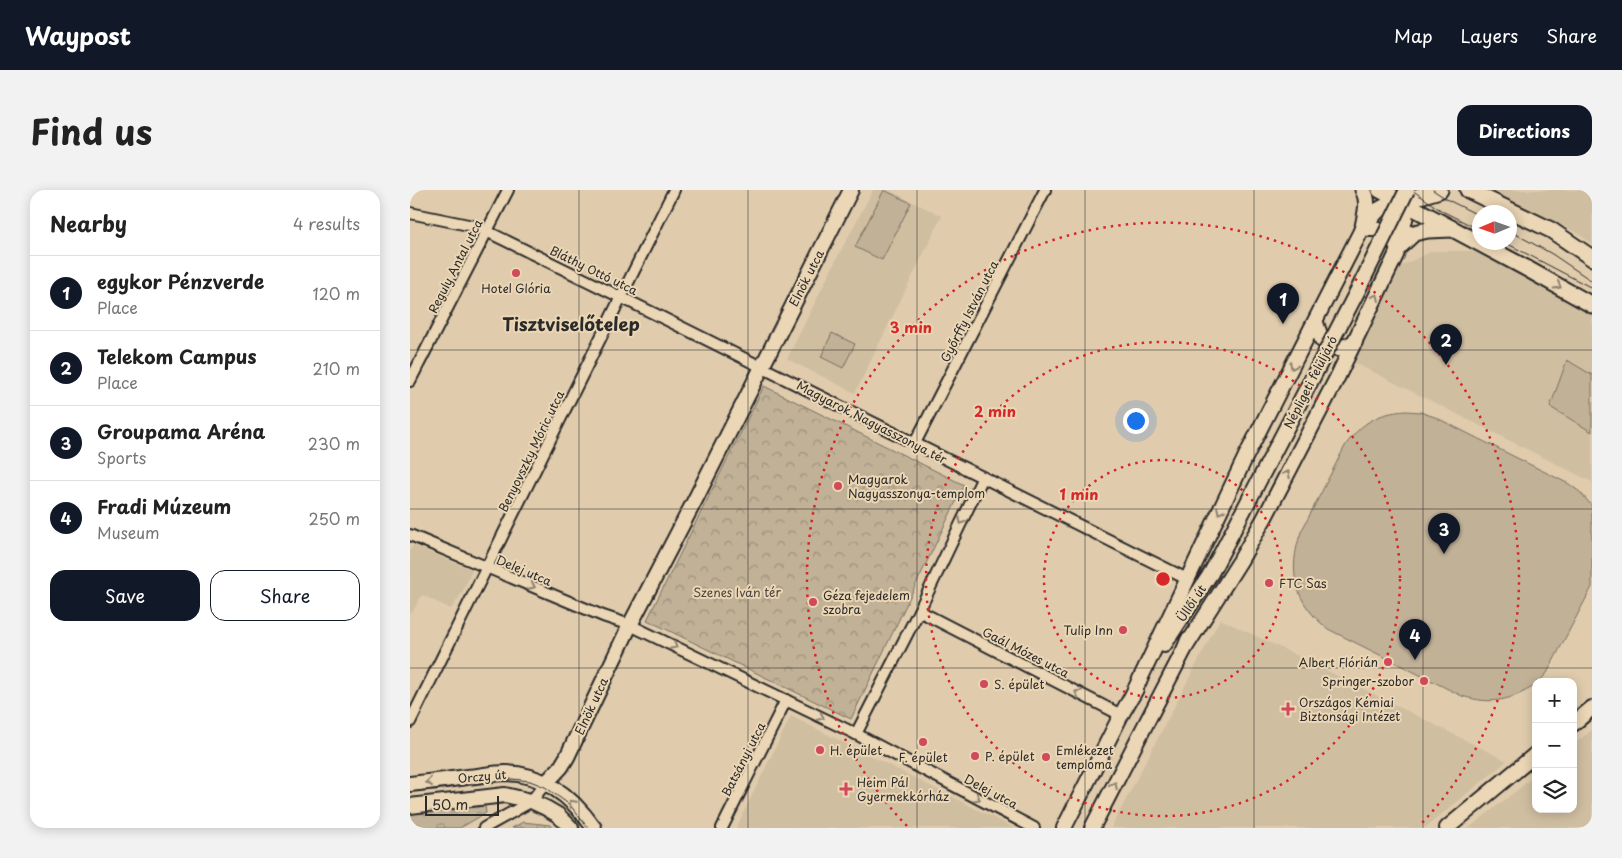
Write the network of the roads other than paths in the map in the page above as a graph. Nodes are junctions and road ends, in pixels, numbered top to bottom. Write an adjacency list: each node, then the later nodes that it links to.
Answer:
1 (508, 190): 14 (street, Reguly Antal utca)
2 (674, 190): 17 (street, Benyovszky Móric utca)
3 (851, 190): 21 (main road, Elnök utca)
4 (1044, 190): 23 (street, Győrffy István utca)
5 (1363, 190): 12 (main road)
6 (1380, 190): 10 (main road)
7 (1440, 190): 9 (main road)
8 (1468, 190): 16 (main road)
9 (1424, 192): 10 (main road); 13 (main road)
10 (1404, 197): 12 (main road); 13 (main road); 15 (main road); 27 (main road, Népligeti felüljáró, bridge)
11 (410, 213): 14 (street, Bláthy Ottó utca)
12 (1362, 229): 15 (main road); 19 (main road)
13 (1453, 229): 15 (main road); 18 (main road, one-way to 18)
14 (487, 232): 17 (street, Bláthy Ottó utca); 22 (street, Reguly Antal utca)
15 (1398, 248): 20 (main road, one-way to 15)
16 (1592, 258)
17 (621, 297): 21 (street, Bláthy Ottó utca); 26 (street, Benyovszky Móric utca)
18 (1592, 305)
19 (1316, 323): 20 (main road); 28 (main road, one-way to 28)
20 (1355, 342): 31 (main road, one-way to 20)
21 (762, 367): 23 (street, Magyarok Nagyasszonya tér); 30 (main road)
22 (410, 381)
23 (915, 443): 24 (street, Magyarok Nagyasszonya tér)
24 (983, 477): 28 (street); 29 (street, one-way to 29)
25 (410, 535): 26 (street, Delej utca)
26 (487, 567): 30 (street, Delej utca, one-way to 30); 36 (street, Benyovszky Móric utca)
27 (1212, 573): 31 (main road, Üllői út); 32 (main road, Üllői út)
28 (1187, 579): 32 (main road)
29 (919, 611): 35 (street, Gaál Mózes utca, one-way to 29); 38 (street)
30 (630, 625): 33 (street, one-way to 33); 40 (main road, Elnök utca)
31 (1185, 648): 50 (main road, Üllői út, one-way to 31)
32 (1132, 696): 35 (main road, Üllői út)
33 (786, 700): 38 (street, one-way to 38); 47 (street, Batsányi utca)
34 (1592, 708): 37 (main road)
35 (1121, 715): 49 (main road, Üllői út)
36 (410, 722)
37 (1574, 723)
38 (856, 734): 48 (street, Delej utca, one-way to 48)
39 (1532, 757): 51 (main road)
40 (546, 783): 41 (main road, Orczy út, one-way to 41); 42 (street); 46 (main road, Orczy út, one-way to 40)
41 (410, 784)
42 (531, 801): 43 (main road, Orczy út); 44 (street); 45 (main road, Orczy út)
43 (410, 806)
44 (484, 828)
45 (571, 828)
46 (594, 828)
47 (722, 828)
48 (1034, 828)
49 (1064, 828)
50 (1092, 828)
51 (1447, 828)

